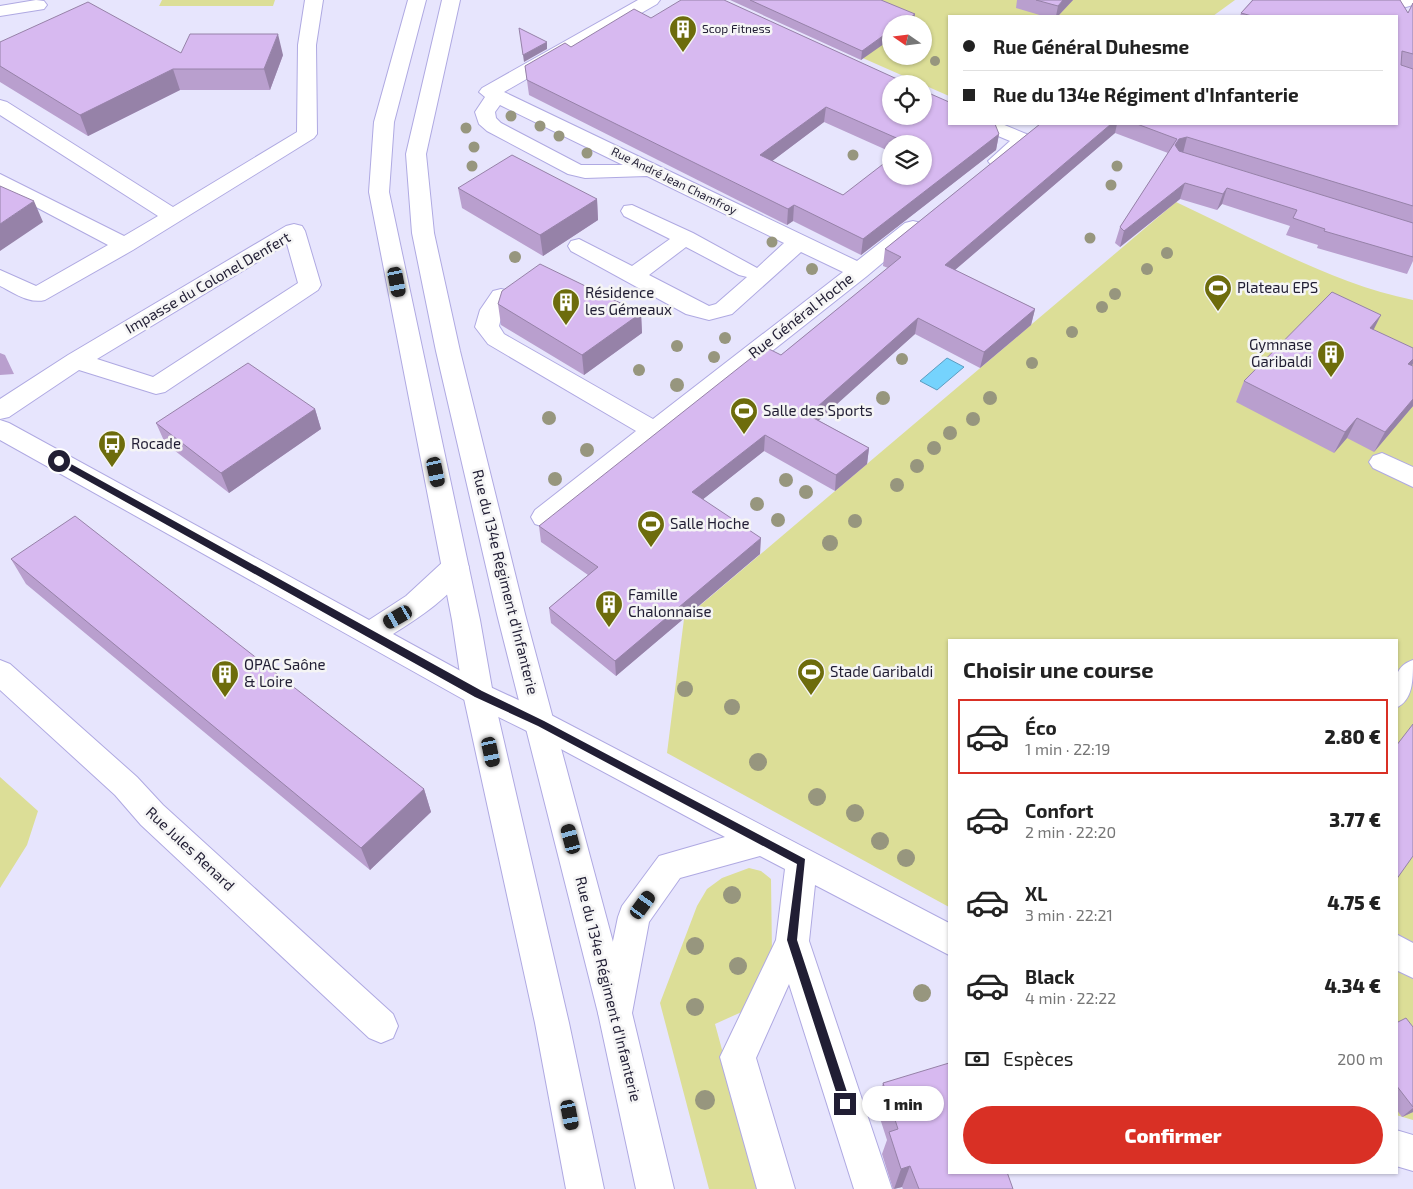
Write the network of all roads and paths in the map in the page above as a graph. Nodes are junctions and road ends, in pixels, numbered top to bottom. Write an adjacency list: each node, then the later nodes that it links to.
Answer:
1 (314, 0): 14 (main road)
2 (417, 0): 32 (main road)
3 (451, 0): 38 (main road, Rue du 134e Régiment d'Infanterie)
4 (650, 0): 7 (main road)
5 (38, 5): 6 (main road)
6 (0, 11)
7 (492, 93): 10 (main road, Rue André Jean Chamfroy); 10 (main road)
8 (0, 106): 14 (main road)
9 (988, 125): 11 (main road)
10 (650, 170): 17 (main road, Rue André Jean Chamfroy)
11 (979, 176)
12 (0, 180): 18 (main road)
13 (632, 211): 16 (main road)
14 (174, 216): 18 (main road)
15 (926, 217): 21 (main road, Rue Général Hoche)
16 (684, 238): 20 (main road); 22 (main road)
17 (799, 242): 21 (main road, Rue André Jean Chamfroy); 22 (main road)
18 (124, 245): 23 (main road)
19 (579, 246): 22 (main road)
20 (747, 270)
21 (859, 271): 28 (main road, Rue Général Hoche)
22 (633, 276)
23 (0, 277)
24 (501, 296): 28 (main road)
25 (76, 361): 25 (main road, Impasse du Colonel Denfert); 26 (main road, Impasse du Colonel Denfert)
26 (0, 411)
27 (0, 428): 33 (main road)
28 (655, 430): 31 (main road, Rue Général Hoche)
29 (1382, 462): 30 (main road)
30 (1413, 478)
31 (544, 517)
32 (455, 567): 33 (main road); 37 (main road)
33 (371, 633): 37 (main road)
34 (0, 672): 46 (main road, Rue Jules Renard)
35 (1413, 672): 36 (main road)
36 (1398, 693)
37 (478, 694): 38 (main road); 49 (main road)
38 (541, 724): 39 (main road); 45 (main road, Rue du 134e Régiment d'Infanterie)
39 (762, 841): 40 (main road); 45 (main road)
40 (802, 862): 41 (main road); 42 (main road)
41 (948, 939)
42 (792, 940): 51 (main road); 52 (main road)
43 (1398, 951): 44 (main road)
44 (1413, 962)
45 (616, 1013): 50 (main road, Rue du 134e Régiment d'Infanterie)
46 (381, 1026)
47 (1398, 1149): 48 (main road)
48 (1413, 1153)
49 (585, 1189)
50 (655, 1189)
51 (776, 1189)
52 (872, 1189)

